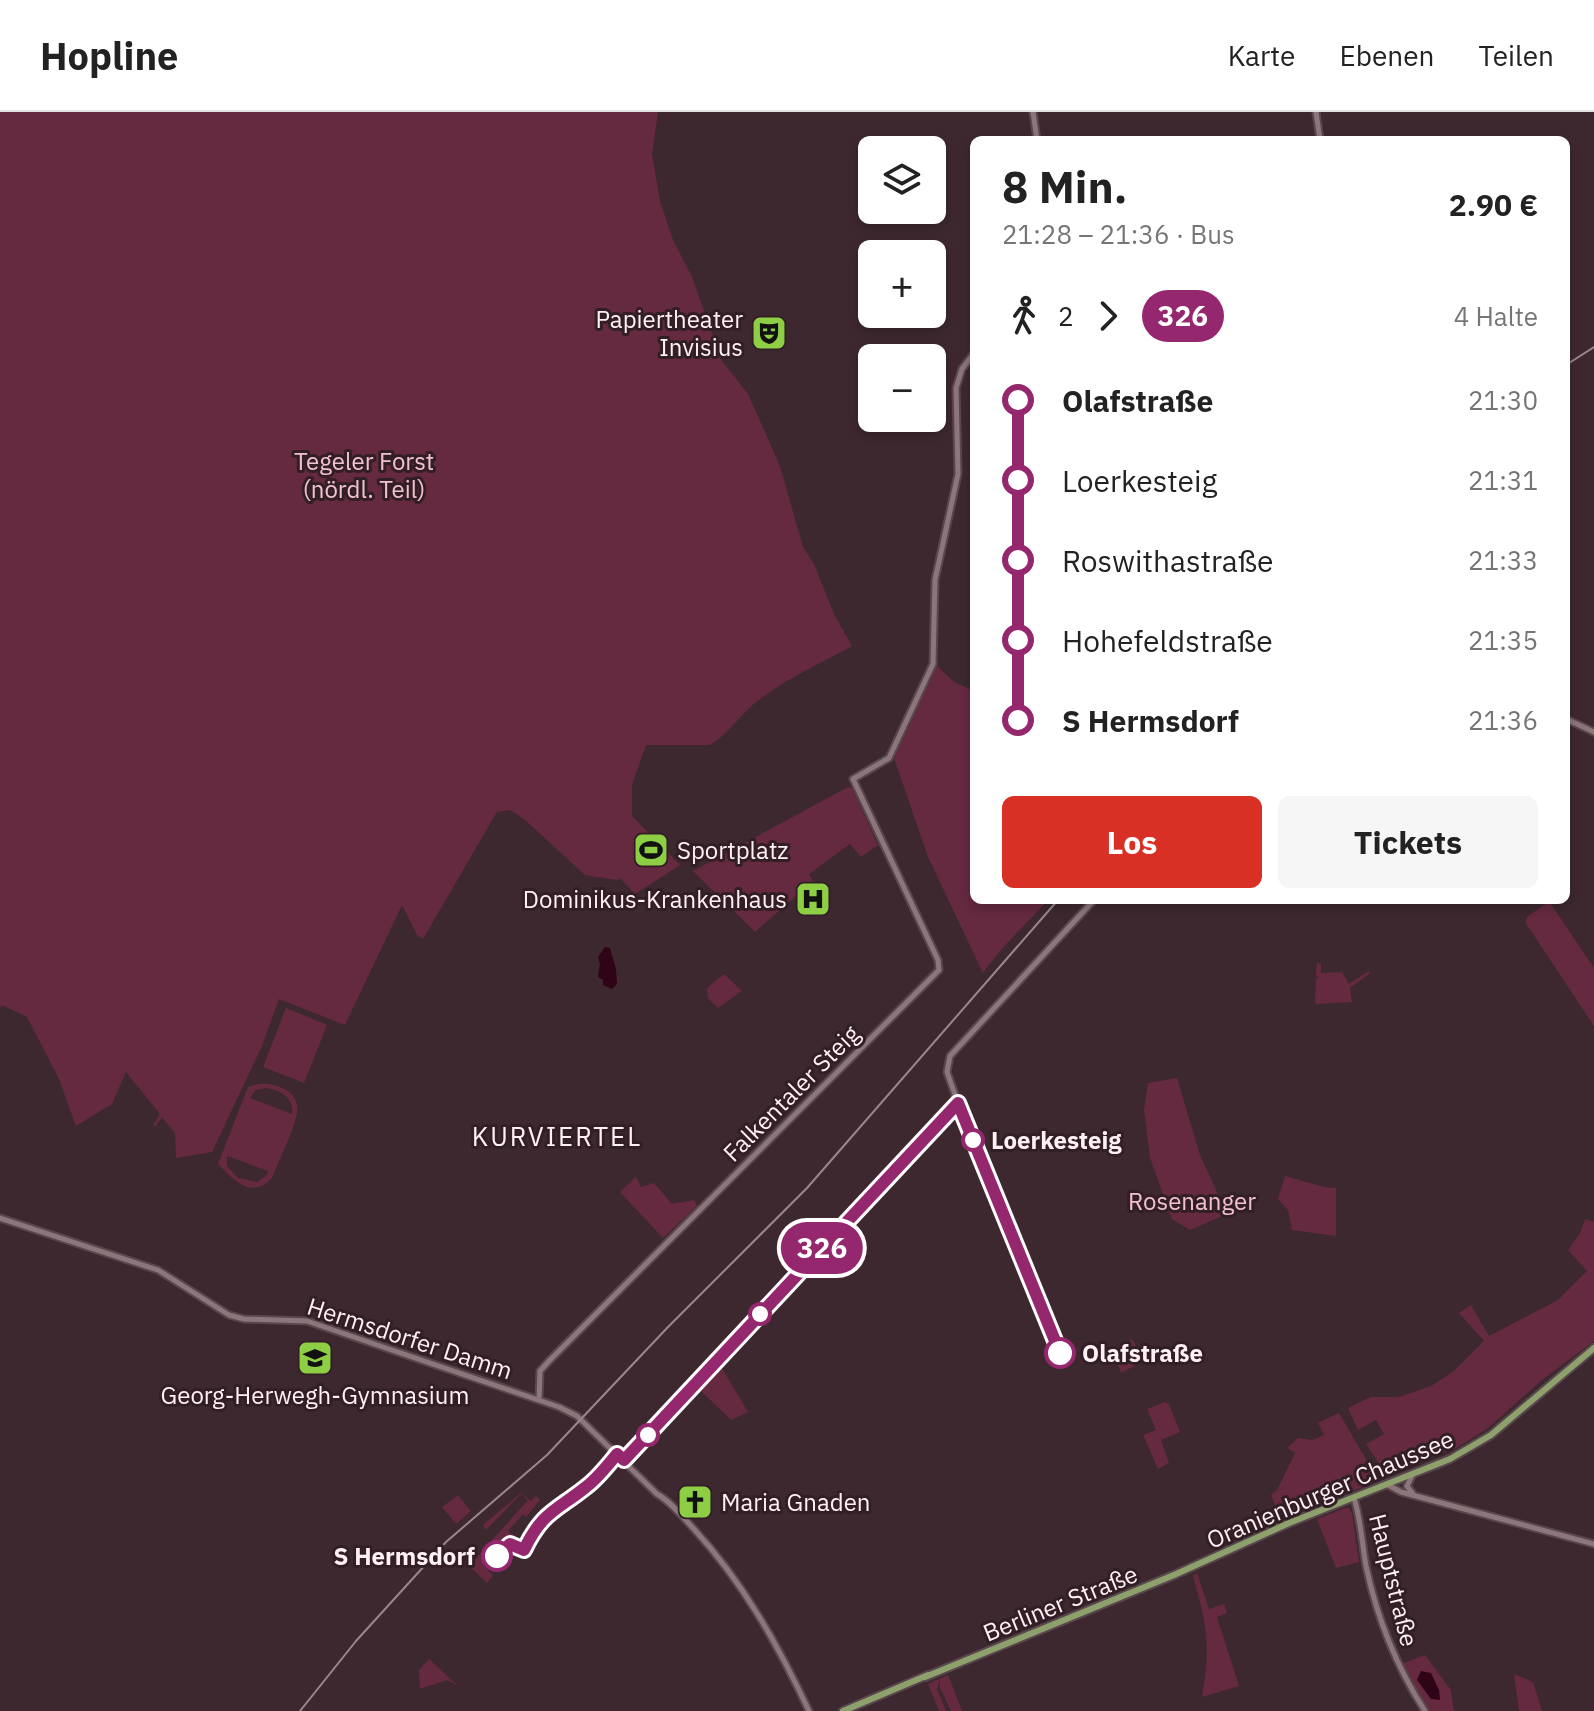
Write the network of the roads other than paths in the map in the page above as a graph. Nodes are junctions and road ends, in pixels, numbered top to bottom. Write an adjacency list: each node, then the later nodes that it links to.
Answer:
1 (1033, 112): 3 (street)
2 (1316, 112): 4 (street)
3 (1036, 136)
4 (1319, 136)
5 (970, 358): 12 (street, Falkentaler Steig)
6 (1570, 721): 7 (street)
7 (1594, 732)
8 (1090, 904): 9 (street)
9 (958, 1103)
10 (0, 1218): 12 (street, Hermsdorfer Damm)
11 (1594, 1348): 13 (main road, Oranienburger Chaussee)
12 (539, 1399): 19 (street, Hermsdorfer Damm)
13 (1412, 1476): 14 (main road, Oranienburger Chaussee); 15 (street)
14 (1388, 1485): 15 (street); 16 (main road, Oranienburger Chaussee)
15 (1414, 1495): 17 (street)
16 (1354, 1498): 18 (main road, Oranienburger Chaussee); 21 (street, Hauptstraße)
17 (1594, 1544)
18 (1191, 1568): 20 (main road, Berliner Straße)
19 (809, 1711)
20 (843, 1711)
21 (1425, 1711)

